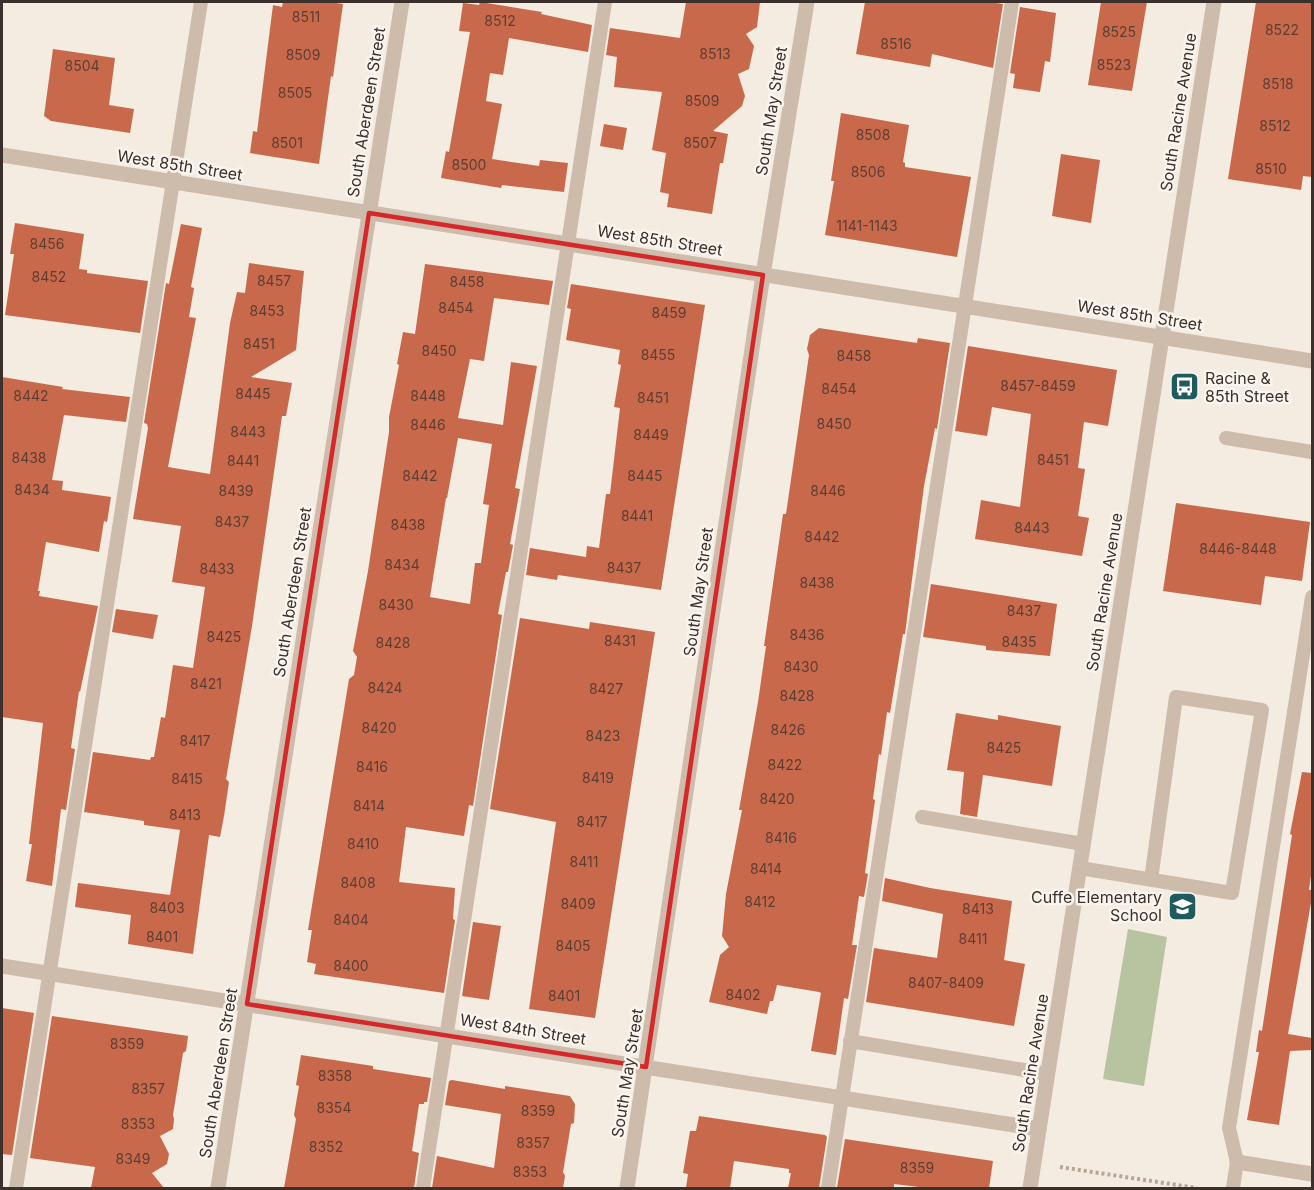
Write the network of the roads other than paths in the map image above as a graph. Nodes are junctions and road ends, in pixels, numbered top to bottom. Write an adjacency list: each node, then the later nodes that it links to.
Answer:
1 (201, 2): 8 (lane)
2 (402, 2): 9 (street, South Aberdeen Street)
3 (605, 2): 10 (lane)
4 (807, 2): 11 (street, South May Street)
5 (1012, 2): 12 (lane)
6 (1214, 2): 13 (street, South Racine Avenue)
7 (2, 155): 8 (street, West 85th Street)
8 (172, 182): 9 (street, West 85th Street); 23 (lane)
9 (369, 213): 10 (street, West 85th Street); 24 (street, South Aberdeen Street)
10 (568, 244): 11 (street, West 85th Street); 25 (lane)
11 (763, 275): 12 (street, West 85th Street); 27 (street, South May Street)
12 (964, 306): 13 (street, West 85th Street); 26 (lane)
13 (1162, 337): 14 (street, West 85th Street); 19 (street, South Racine Avenue)
14 (1312, 361)
15 (1226, 438): 16 (lane)
16 (1312, 452)
17 (1312, 597): 31 (lane)
18 (922, 817): 19 (lane)
19 (1083, 844): 20 (street, South Racine Avenue)
20 (1080, 868): 21 (lane); 28 (street, South Racine Avenue)
21 (1151, 880): 21 (lane)
22 (2, 966): 23 (street, West 84th Street)
23 (49, 973): 24 (street, West 84th Street); 33 (lane)
24 (247, 1004): 25 (street, West 84th Street); 34 (street, South Aberdeen Street)
25 (446, 1035): 27 (street, West 84th Street); 35 (lane)
26 (850, 1041): 28 (lane); 29 (lane)
27 (646, 1067): 29 (street, West 84th Street); 36 (street, South May Street)
28 (1048, 1074): 30 (street, South Racine Avenue)
29 (842, 1098): 30 (street, West 84th Street); 37 (lane)
30 (1039, 1129): 38 (street, South Racine Avenue)
31 (1237, 1162): 32 (street); 39 (lane)
32 (1312, 1174)
33 (16, 1188)
34 (218, 1188)
35 (423, 1188)
36 (627, 1188)
37 (828, 1188)
38 (1030, 1188)
39 (1233, 1188)

